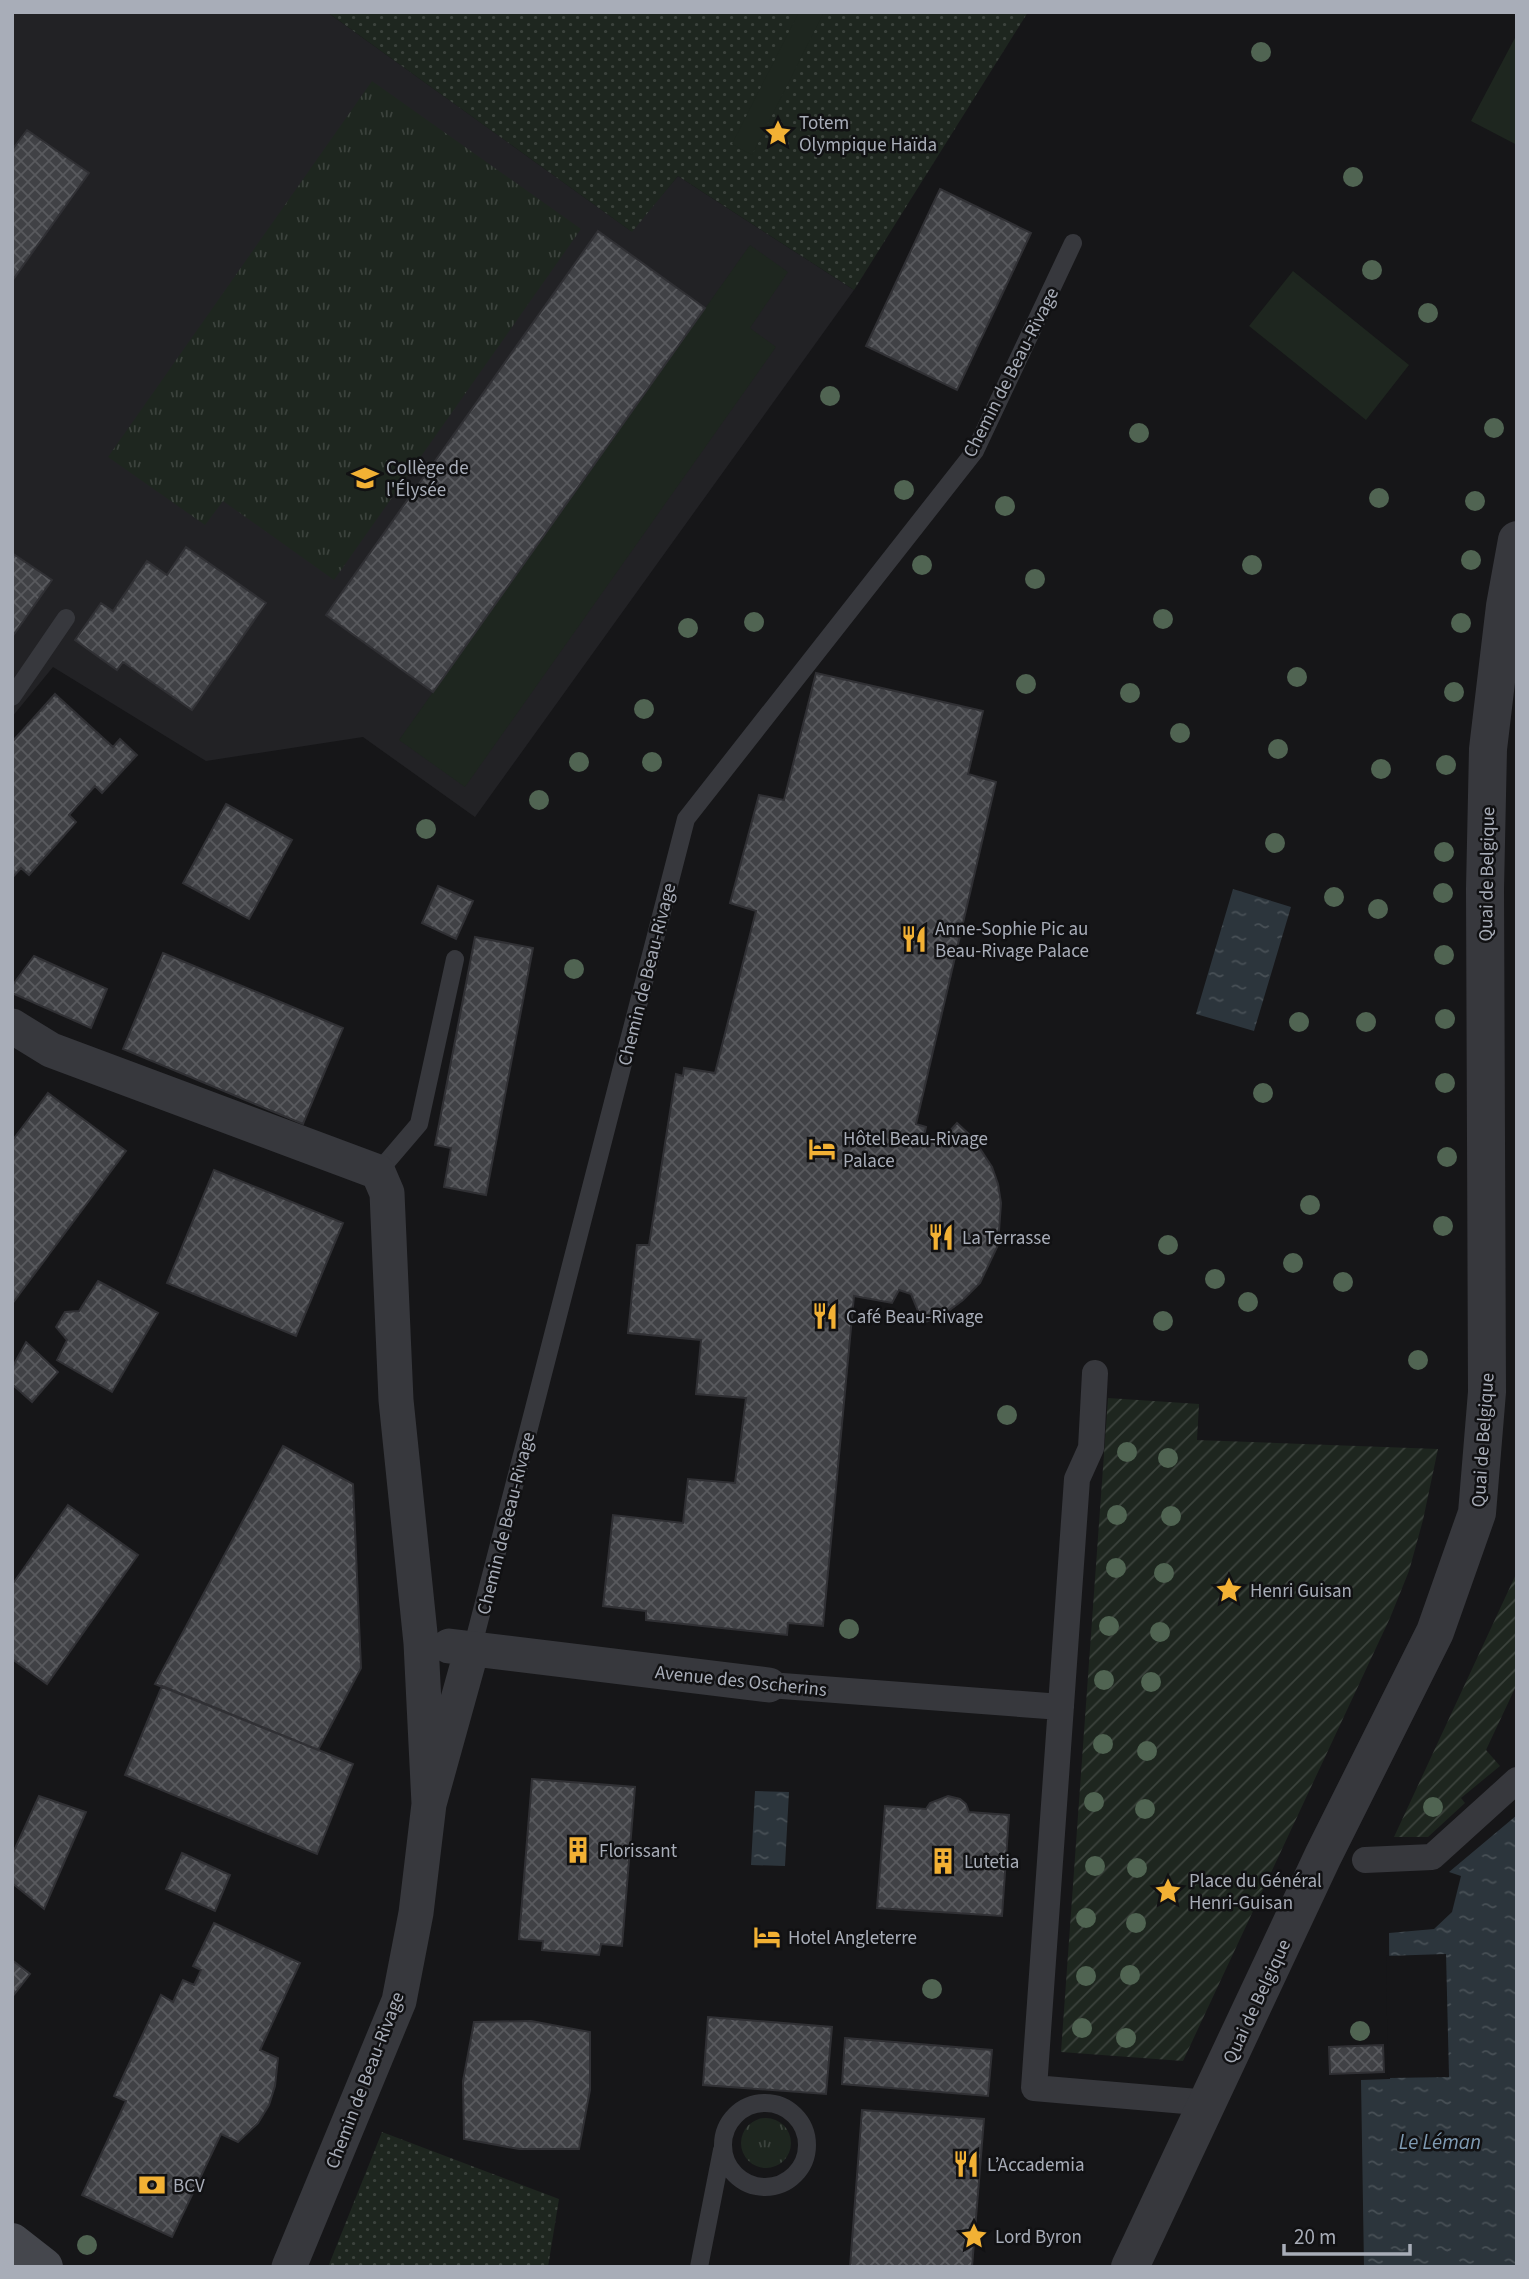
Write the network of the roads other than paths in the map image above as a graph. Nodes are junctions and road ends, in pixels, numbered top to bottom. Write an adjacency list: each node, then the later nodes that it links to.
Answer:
1 (1073, 243): 10 (lane, Chemin de Beau-Rivage)
2 (1517, 540): 16 (street, Quai de Belgique)
3 (66, 618): 4 (lane)
4 (12, 698)
5 (455, 959): 7 (lane)
6 (12, 1026): 7 (street)
7 (378, 1172): 9 (street, Chemin de Beau-Rivage)
8 (1095, 1373): 12 (street)
9 (421, 1643): 10 (street, Avenue des Oscherins); 14 (street, Chemin de Beau-Rivage)
10 (472, 1649): 11 (street, Avenue des Oscherins); 14 (street, Chemin de Beau-Rivage)
11 (769, 1685): 12 (street, Avenue des Oscherins)
12 (1061, 1707): 16 (street)
13 (1517, 1780): 15 (street)
14 (429, 1804): 20 (street, Chemin de Beau-Rivage)
15 (1365, 1860)
16 (1209, 2103): 22 (street, Quai de Belgique)
17 (723, 2144): 17 (lane); 21 (lane)
18 (12, 2242): 19 (main road)
19 (44, 2267)
20 (289, 2267)
21 (699, 2267)
22 (1130, 2267)

